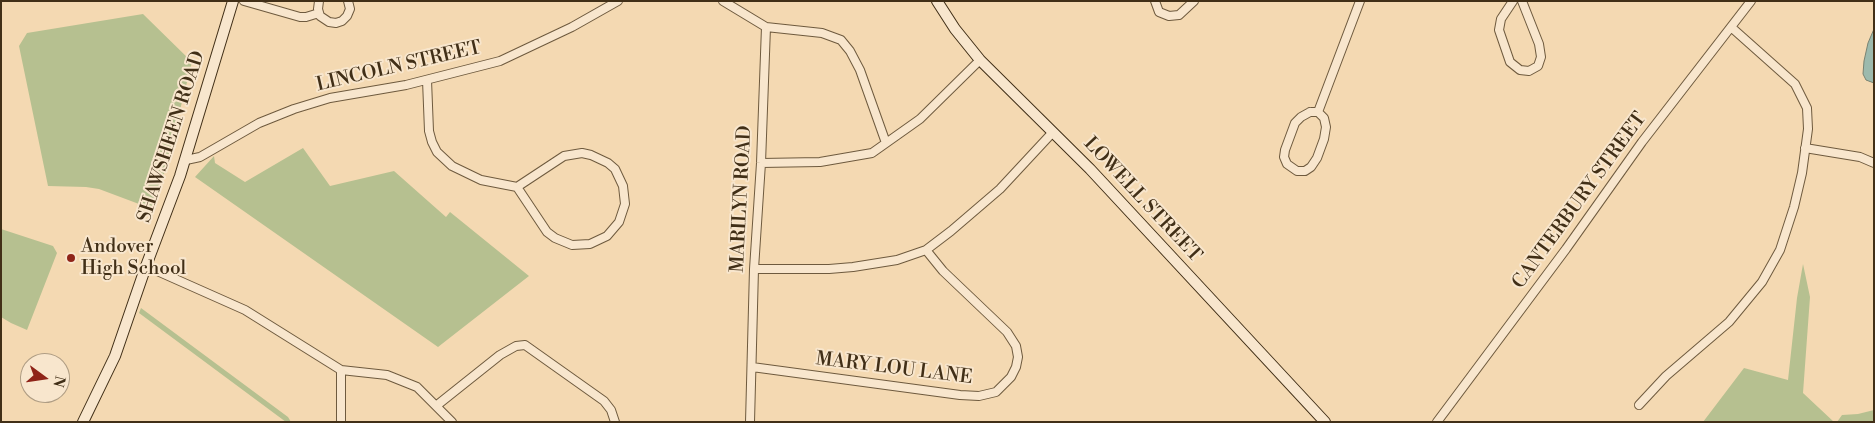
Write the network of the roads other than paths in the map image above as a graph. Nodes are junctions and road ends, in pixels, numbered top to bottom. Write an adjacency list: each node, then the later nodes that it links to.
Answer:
1 (234, 1): 23 (main road, SHAWSHEEN ROAD)
2 (244, 1): 14 (street)
3 (319, 1): 14 (street)
4 (348, 1): 14 (street)
5 (618, 1): 18 (street, LINCOLN STREET)
6 (723, 1): 15 (street)
7 (937, 1): 17 (main road, LOWELL STREET)
8 (1155, 1): 9 (street)
9 (1194, 1)
10 (1360, 1): 19 (street)
11 (1513, 1): 12 (street)
12 (1522, 1)
13 (1751, 1): 16 (street, CANTERBURY STREET)
14 (319, 13)
15 (766, 27): 21 (street); 25 (street, MARILYN ROAD)
16 (1731, 27): 22 (street); 40 (street, CANTERBURY STREET)
17 (980, 60): 20 (main road, LOWELL STREET); 21 (street)
18 (427, 80): 23 (street, LINCOLN STREET); 26 (street)
19 (1318, 112): 19 (street)
20 (1053, 132): 27 (street); 39 (main road, LOWELL STREET)
21 (886, 143): 25 (street)
22 (1805, 148): 24 (street); 32 (street)
23 (186, 160): 28 (main road, SHAWSHEEN ROAD)
24 (1874, 162)
25 (761, 163): 29 (street, MARILYN ROAD)
26 (516, 187): 26 (street)
27 (926, 250): 29 (street); 30 (street, MARY LOU LANE)
28 (146, 266): 31 (street); 34 (main road, SHAWSHEEN ROAD)
29 (754, 269): 30 (street, MARILYN ROAD)
30 (752, 367): 38 (street, MARILYN ROAD)
31 (341, 370): 33 (street); 35 (street)
32 (1639, 405)
33 (436, 406): 36 (street); 37 (street)
34 (83, 422)
35 (341, 422)
36 (452, 422)
37 (615, 422)
38 (750, 422)
39 (1325, 422)
40 (1437, 422)

